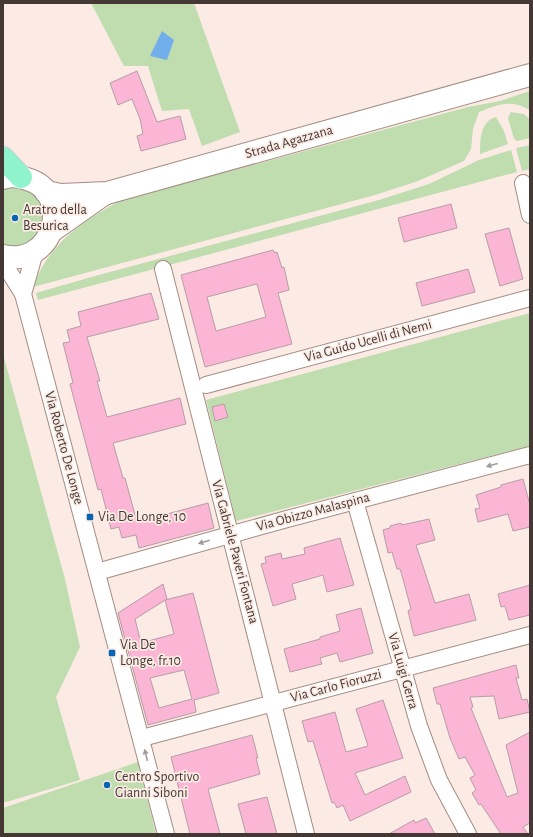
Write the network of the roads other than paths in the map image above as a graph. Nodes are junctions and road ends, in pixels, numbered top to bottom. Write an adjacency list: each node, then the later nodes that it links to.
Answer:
1 (530, 75): 6 (main road, Strada Agazzana)
2 (3, 158): 3 (main road)
3 (12, 177): 5 (main road)
4 (523, 183): 7 (street)
5 (46, 192): 6 (main road, Strada Agazzana); 8 (main road)
6 (107, 193): 8 (main road)
7 (530, 215)
8 (52, 230): 9 (main road)
9 (35, 252): 10 (main road); 13 (street)
10 (3, 256)
11 (3, 262): 13 (street)
12 (163, 269): 18 (street, Via Gabriele Paveri Fontana)
13 (23, 294): 19 (street, Via Roberto De Longe)
14 (530, 298): 15 (street, Via Guido Ucelli di Nemi)
15 (206, 385)
16 (530, 455): 17 (street, Via Obizzo Malaspina, one-way to 17)
17 (355, 501): 18 (street, Via Obizzo Malaspina); 21 (street, Via Luigi Gerra)
18 (230, 534): 19 (street, Via Obizzo Malaspina, one-way to 19); 22 (street, Via Gabriele Paveri Fontana)
19 (97, 572): 23 (street, Via Roberto De Longe)
20 (530, 635): 21 (street, Via Carlo Fioruzzi)
21 (402, 669): 22 (street, Via Carlo Fioruzzi); 26 (street, Via Luigi Gerra)
22 (272, 703): 23 (street, Via Carlo Fioruzzi); 25 (street, Via Gabriele Paveri Fontana)
23 (142, 738): 24 (street, Via Roberto De Longe, one-way to 23)
24 (166, 834)
25 (306, 834)
26 (468, 834)

